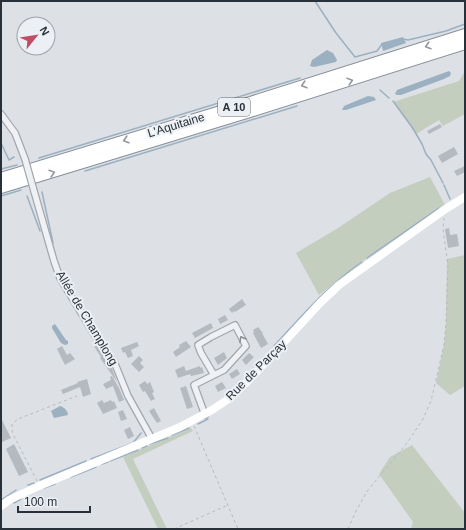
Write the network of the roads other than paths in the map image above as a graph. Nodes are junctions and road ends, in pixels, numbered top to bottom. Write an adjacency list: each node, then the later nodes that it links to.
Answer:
1 (465, 34): 4 (highway, L'Aquitaine / A 10, one-way to 4)
2 (465, 44): 5 (highway, L'Aquitaine / A 10, one-way to 2)
3 (1, 114): 9 (street, Allée de Champlong, bridge)
4 (1, 178)
5 (1, 188)
6 (465, 197): 8 (street, Rue de Parçay)
7 (214, 375): 7 (street, one-way to 7); 8 (street)
8 (205, 415): 9 (street, Rue de Parçay)
9 (152, 439): 10 (street, Rue de Parçay)
10 (1, 506)

